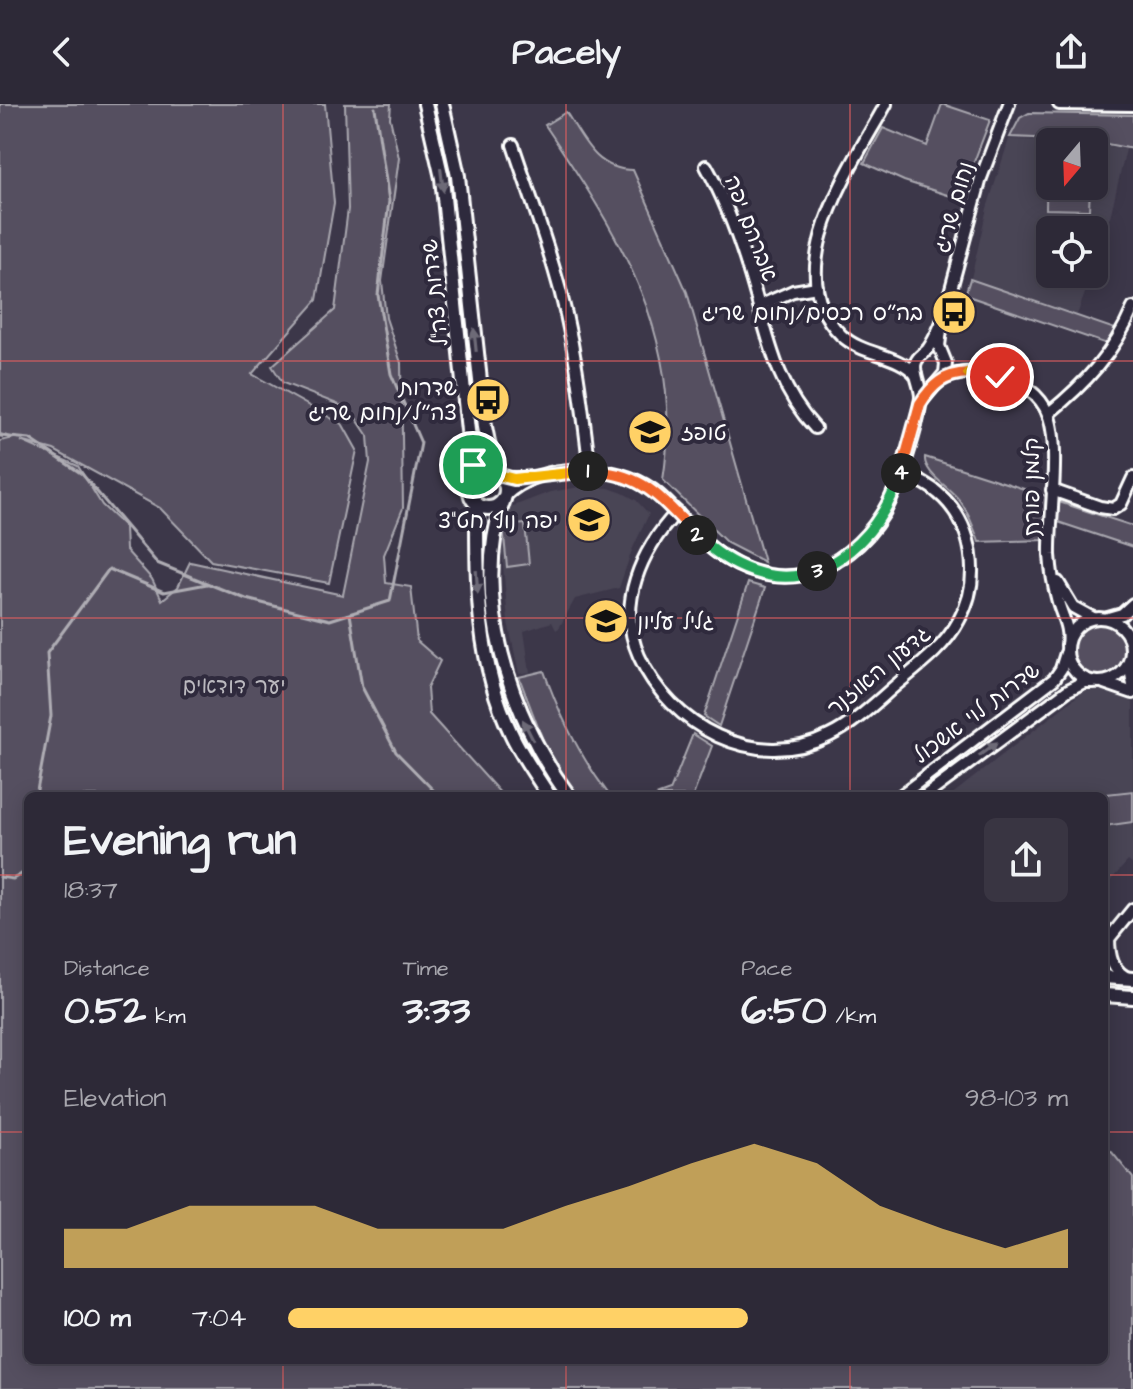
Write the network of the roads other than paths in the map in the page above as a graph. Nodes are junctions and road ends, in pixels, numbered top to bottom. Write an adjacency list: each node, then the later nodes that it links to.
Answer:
1 (425, 104): 28 (main road, שדרות צה"ל, one-way to 28)
2 (442, 104): 25 (main road, שדרות צה"ל, one-way to 2)
3 (886, 104): 9 (street)
4 (1009, 104): 12 (street, נחום שריג)
5 (1059, 104): 6 (street)
6 (1133, 105)
7 (513, 145): 23 (street)
8 (706, 166): 10 (street, אברהם יפה)
9 (817, 287): 10 (street, אברהם יפה); 16 (street)
10 (759, 306): 22 (street, אברהם יפה)
11 (1133, 308): 13 (street)
12 (942, 322): 14 (street, נחום שריג); 15 (street, נחום שריג)
13 (1129, 327): 21 (street)
14 (921, 355): 15 (street); 16 (street); 18 (street)
15 (943, 358): 17 (street, קלמן פורת); 19 (street)
16 (891, 359): 18 (street)
17 (975, 373): 19 (street, קלמן פורת); 21 (street, קלמן פורת)
18 (918, 377): 19 (street); 20 (street)
19 (939, 381): 20 (street)
20 (920, 404): 24 (street)
21 (1048, 414): 29 (street, קלמן פורת)
22 (815, 428)
23 (590, 471): 26 (street); 32 (street)
24 (901, 472): 32 (street); 32 (street, גדעון האוזנר)
25 (495, 473): 26 (street); 28 (main road); 30 (main road)
26 (540, 477): 30 (street)
27 (1133, 478): 29 (street)
28 (473, 479): 31 (main road)
29 (1052, 490): 33 (street, קלמן פורת)
30 (505, 497): 31 (main road); 42 (main road, one-way to 30)
31 (477, 504): 41 (main road, one-way to 41)
32 (677, 512)
33 (1050, 553): 35 (street, קלמן פורת); 36 (street, קלמן פורת)
34 (1133, 604): 35 (street)
35 (1099, 618): 36 (street); 37 (street)
36 (1066, 649): 38 (street); 43 (street, שדרות לוי אשכול)
37 (1131, 651): 38 (street); 39 (street)
38 (1096, 682): 40 (street); 44 (street, שדרות לוי אשכול, one-way to 38)
39 (1133, 685)
40 (1133, 693)
41 (547, 792)
42 (567, 792)
43 (905, 792)
44 (930, 792)
45 (1133, 909): 46 (street)
46 (1108, 941)
47 (1108, 946): 49 (street)
48 (1108, 977): 49 (main road)
49 (1133, 979)
50 (1108, 995): 51 (main road)
51 (1133, 997)

